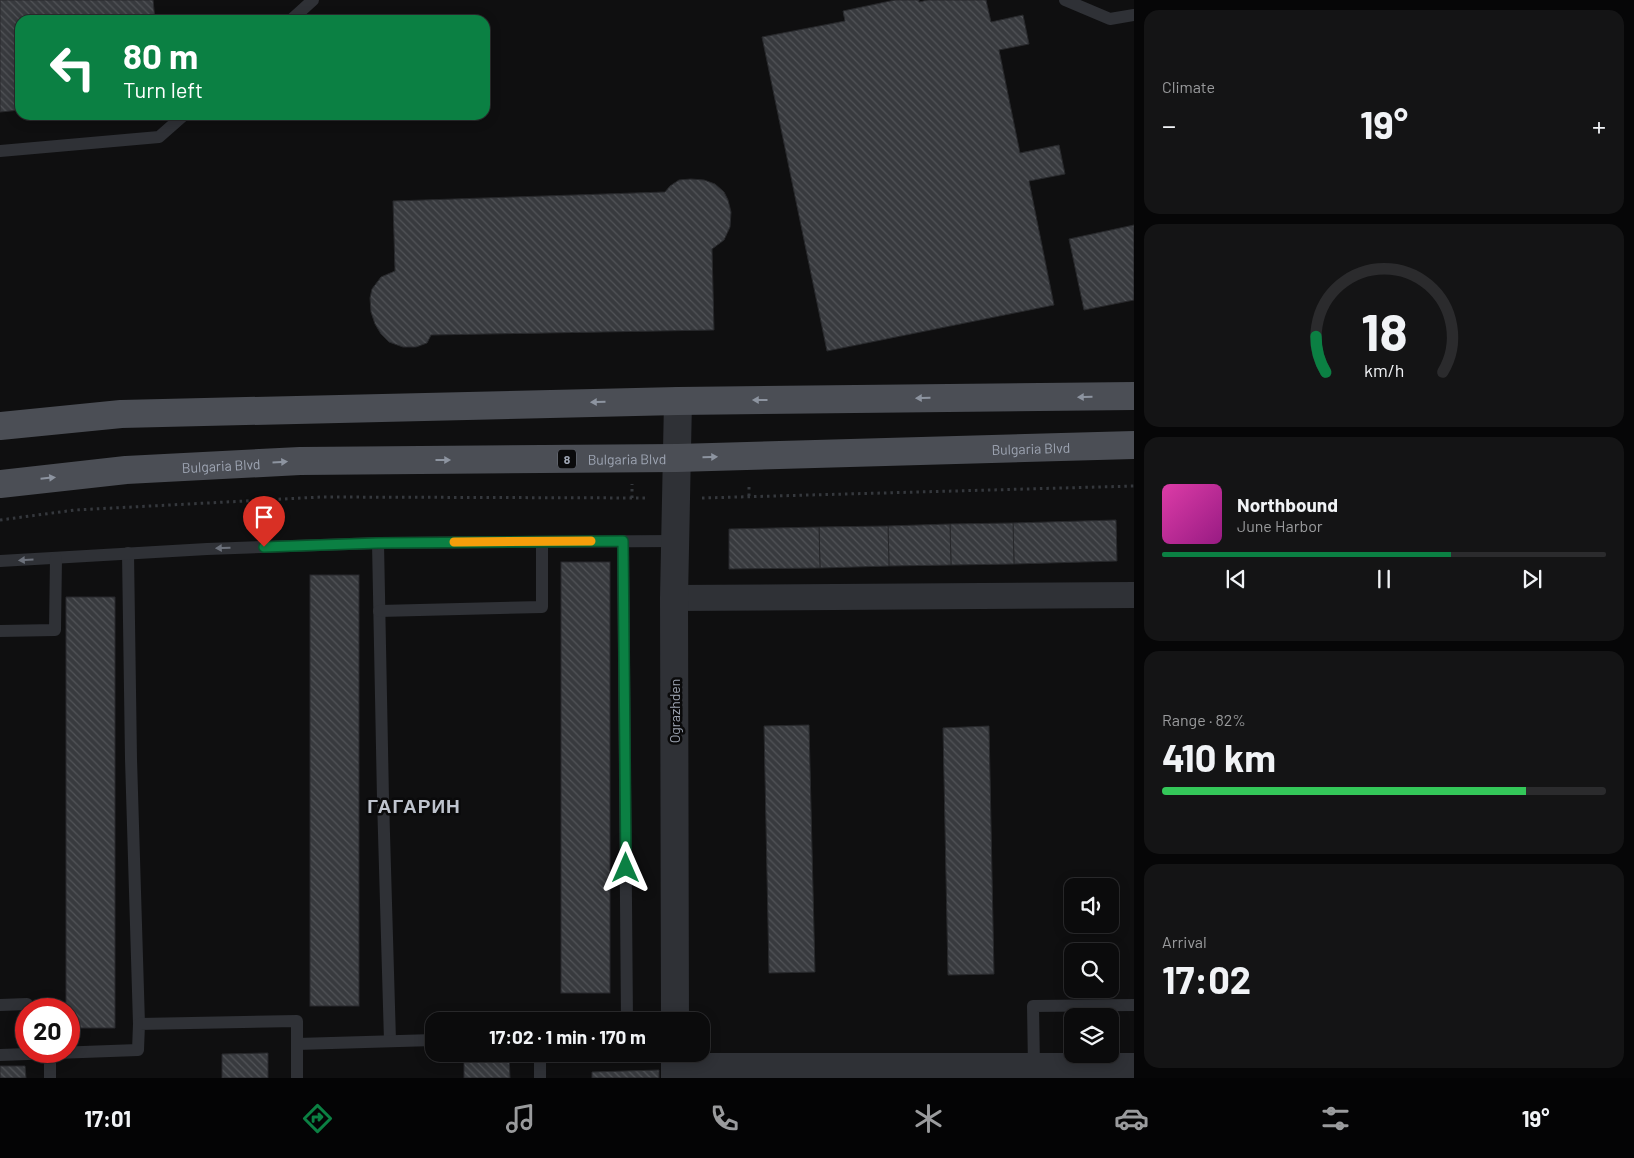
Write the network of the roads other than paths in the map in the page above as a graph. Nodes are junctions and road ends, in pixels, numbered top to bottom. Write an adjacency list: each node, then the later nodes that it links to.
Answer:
1 (313, 0): 3 (lane)
2 (1065, 0): 4 (lane)
3 (296, 15)
4 (1134, 15)
5 (178, 120): 6 (lane)
6 (0, 151)
7 (1134, 396): 8 (main road, one-way to 8)
8 (678, 401): 9 (main road, one-way to 9); 11 (street, Ograzhden)
9 (0, 426)
10 (1134, 445): 11 (main road, Bulgaria Blvd / 8, one-way to 10)
11 (677, 458): 12 (main road, Bulgaria Blvd / 8, one-way to 11); 14 (street, Ograzhden)
12 (0, 484)
13 (623, 541): 14 (lane); 15 (lane); 27 (lane)
14 (675, 541): 21 (street, Ograzhden)
15 (542, 542): 16 (lane); 22 (lane)
16 (378, 543): 17 (lane, one-way to 17); 22 (lane)
17 (128, 553): 18 (lane); 29 (lane)
18 (56, 558): 19 (lane, one-way to 19); 23 (lane)
19 (0, 561)
20 (1134, 595): 21 (street)
21 (674, 598): 28 (street, Ograzhden)
22 (379, 611): 31 (lane)
23 (0, 631)
24 (15, 1004): 25 (lane)
25 (0, 1005)
26 (1134, 1005): 41 (lane)
27 (627, 1012)
28 (675, 1012)
29 (139, 1024): 32 (lane); 33 (lane)
30 (425, 1040): 31 (lane)
31 (390, 1041): 32 (lane)
32 (297, 1044): 43 (lane)
33 (80, 1052)
34 (15, 1054): 35 (lane)
35 (0, 1055)
36 (540, 1062): 44 (lane)
37 (50, 1063): 42 (lane)
38 (675, 1066): 40 (street)
39 (1134, 1066): 41 (street)
40 (832, 1072): 41 (street)
41 (1034, 1072)
42 (50, 1078)
43 (297, 1078)
44 (540, 1078)

